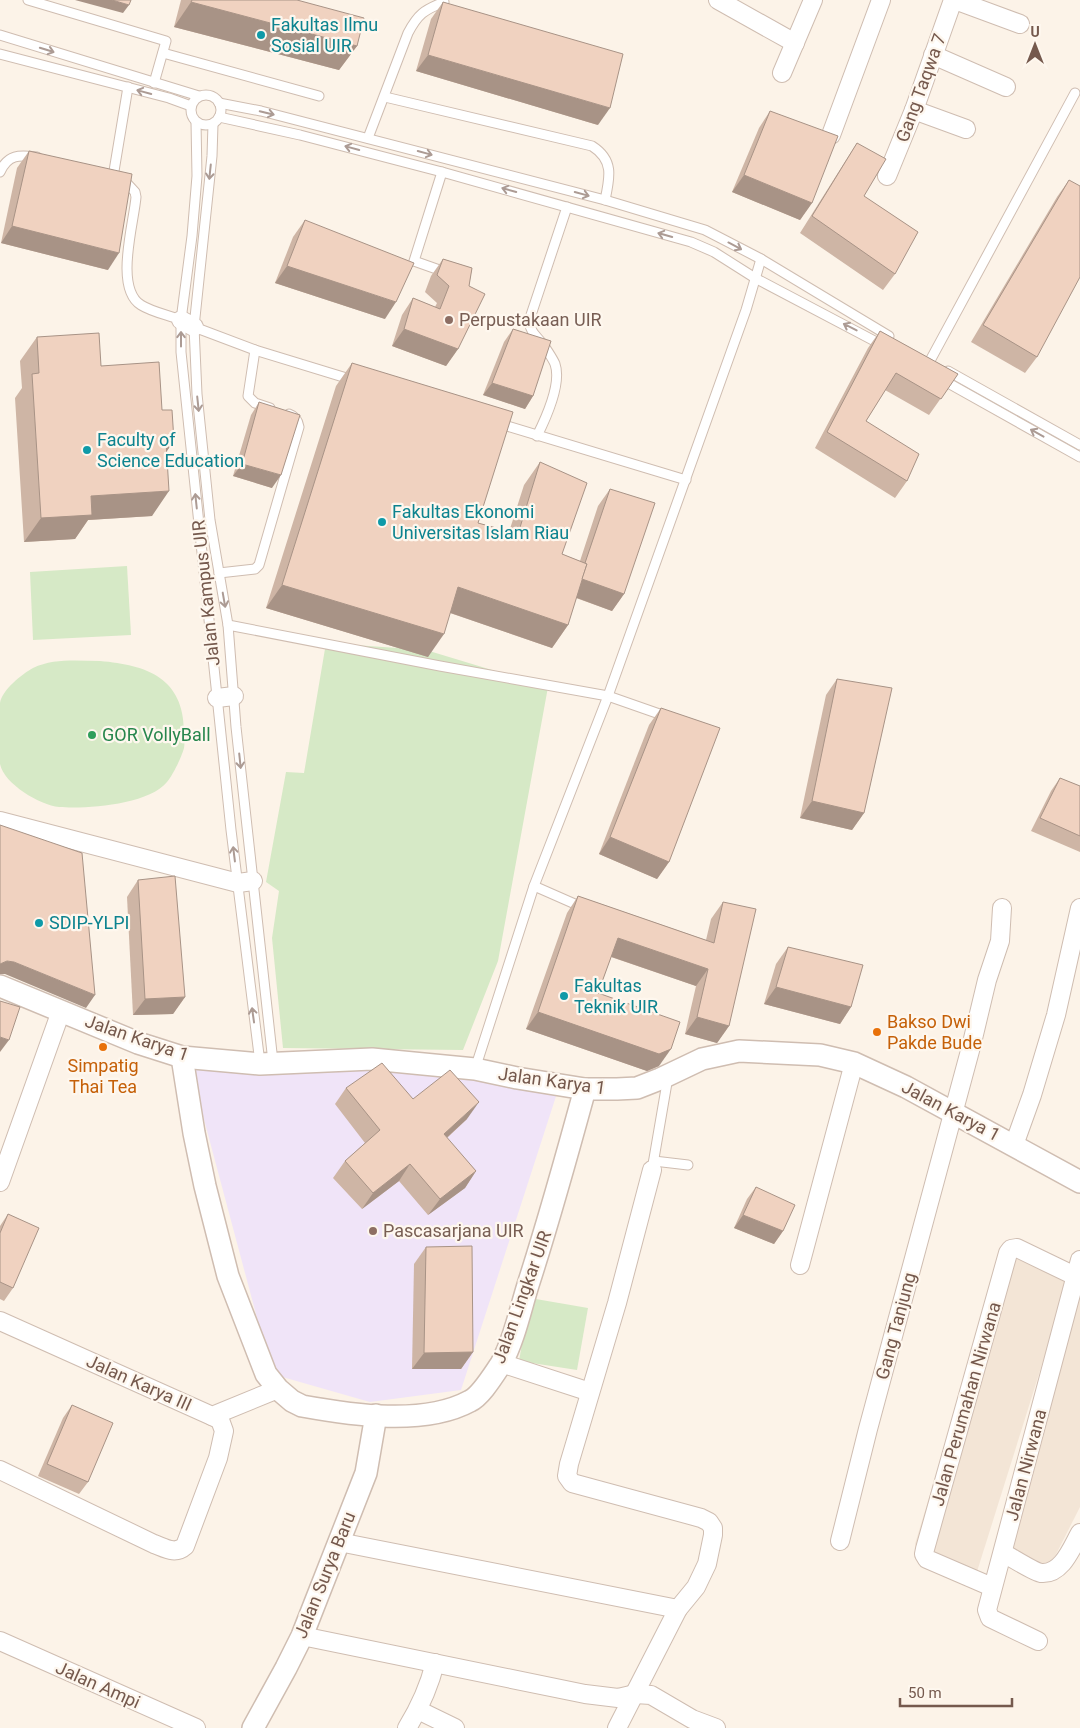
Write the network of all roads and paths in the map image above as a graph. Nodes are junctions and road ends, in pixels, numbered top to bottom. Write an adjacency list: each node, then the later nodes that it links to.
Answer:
1 (28, 0): 10 (lane)
2 (718, 0): 9 (street)
3 (813, 0): 9 (street)
4 (882, 0): 27 (street)
5 (954, 0): 7 (street); 12 (street, Gang Taqwa 7)
6 (444, 2): 20 (lane)
7 (1020, 24)
8 (0, 35): 14 (lane, one-way to 14)
9 (796, 43): 13 (street)
10 (163, 53): 14 (lane); 19 (lane)
11 (0, 54): 15 (lane)
12 (933, 56): 16 (street); 23 (street, Gang Taqwa 7)
13 (782, 73)
14 (154, 83): 18 (lane)
15 (128, 87): 22 (lane, one-way to 15); 38 (lane)
16 (1006, 87)
17 (1075, 93): 43 (lane)
18 (199, 96): 21 (lane); 22 (lane)
19 (319, 96)
20 (384, 97): 28 (lane); 33 (lane)
21 (220, 103): 24 (lane); 28 (lane, one-way to 28)
22 (191, 106): 25 (lane)
23 (914, 110): 26 (street); 32 (street, Gang Taqwa 7)
24 (216, 120): 25 (lane); 31 (lane, one-way to 24); 38 (lane, Jalan Kampus UIR, one-way to 38)
25 (196, 122): 38 (lane, Jalan Kampus UIR)
26 (966, 130)
27 (831, 135)
28 (368, 138): 33 (lane, one-way to 33)
29 (48, 158): 30 (lane)
30 (0, 172)
31 (442, 172): 34 (lane, one-way to 31); 36 (lane)
32 (887, 176)
33 (605, 200): 35 (lane, one-way to 35)
34 (567, 207): 37 (lane, one-way to 34); 48 (lane)
35 (761, 259): 37 (lane); 39 (lane)
36 (454, 275)
37 (755, 278): 41 (lane, one-way to 37); 51 (lane)
38 (187, 324): 40 (lane); 52 (lane, Jalan Kampus UIR, one-way to 52); 55 (lane, Jalan Kampus UIR, one-way to 38)
39 (897, 341)
40 (255, 350): 46 (lane); 52 (lane)
41 (891, 350)
42 (922, 356): 43 (lane)
43 (931, 362): 45 (lane); 49 (lane)
44 (917, 365): 45 (lane)
45 (925, 370): 50 (lane, one-way to 45)
46 (358, 381)
47 (490, 422): 48 (lane)
48 (537, 436): 51 (lane)
49 (1080, 445)
50 (1080, 457)
51 (686, 480): 54 (lane)
52 (219, 573): 53 (lane, Jalan Kampus UIR, one-way to 53)
53 (228, 625): 54 (lane); 55 (lane, Jalan Kampus UIR)
54 (608, 696): 56 (lane); 59 (lane)
55 (225, 697): 58 (lane, Jalan Kampus UIR, one-way to 55); 58 (lane, Jalan Kampus UIR, one-way to 58)
56 (681, 722)
57 (0, 821): 58 (street)
58 (245, 882): 66 (lane, Jalan Kampus UIR, one-way to 58); 66 (lane, Jalan Kampus UIR)
59 (534, 886): 62 (lane); 68 (lane)
60 (1002, 908): 71 (street, Gang Tanjung)
61 (1080, 908): 73 (street)
62 (588, 910)
63 (0, 986): 64 (street, Jalan Karya 1)
64 (61, 1011): 65 (street, Jalan Karya 1); 72 (street)
65 (182, 1057): 66 (street, Jalan Karya 1); 82 (street, Jalan Lingkar UIR)
66 (266, 1063): 68 (street, Jalan Karya 1)
67 (854, 1063): 69 (street, Jalan Karya 1); 71 (street, Jalan Karya 1); 78 (street)
68 (475, 1069): 70 (street, Jalan Karya 1)
69 (668, 1075): 70 (street, Jalan Karya 1); 74 (lane)
70 (586, 1089): 81 (street, Jalan Lingkar UIR)
71 (953, 1112): 73 (street, Jalan Karya 1); 88 (street, Gang Tanjung)
72 (7, 1145): 76 (street)
73 (1014, 1145): 77 (street, Jalan Karya 1)
74 (653, 1165): 75 (lane); 83 (street)
75 (688, 1166)
76 (0, 1182)
77 (1080, 1182)
78 (800, 1265)
79 (1078, 1268): 90 (street, Jalan Nirwana); 91 (street, Jalan Perumahan Nirwana)
80 (0, 1320): 85 (street, Jalan Karya III)
81 (501, 1363): 83 (street); 84 (street, Jalan Lingkar UIR)
82 (278, 1388): 84 (street, Jalan Lingkar UIR); 85 (street, Jalan Karya III)
83 (590, 1392): 92 (street)
84 (376, 1415): 89 (street, Jalan Surya Baru)
85 (212, 1416): 86 (street)
86 (0, 1470)
87 (1080, 1533): 90 (street)
88 (840, 1541)
89 (339, 1542): 92 (street); 93 (street, Jalan Surya Baru)
90 (1003, 1553): 91 (street, Jalan Nirwana)
91 (992, 1587): 95 (street, Jalan Nirwana)
92 (678, 1609): 97 (street)
93 (302, 1636): 96 (street); 100 (street, Jalan Surya Baru)
94 (0, 1641): 99 (street, Jalan Ampi)
95 (1038, 1641)
96 (435, 1663): 97 (street); 98 (street)
97 (635, 1694): 103 (street); 104 (street)
98 (418, 1710): 101 (street); 102 (street)
99 (196, 1728)
100 (252, 1728)
101 (407, 1728)
102 (455, 1728)
103 (617, 1728)
104 (716, 1728)

